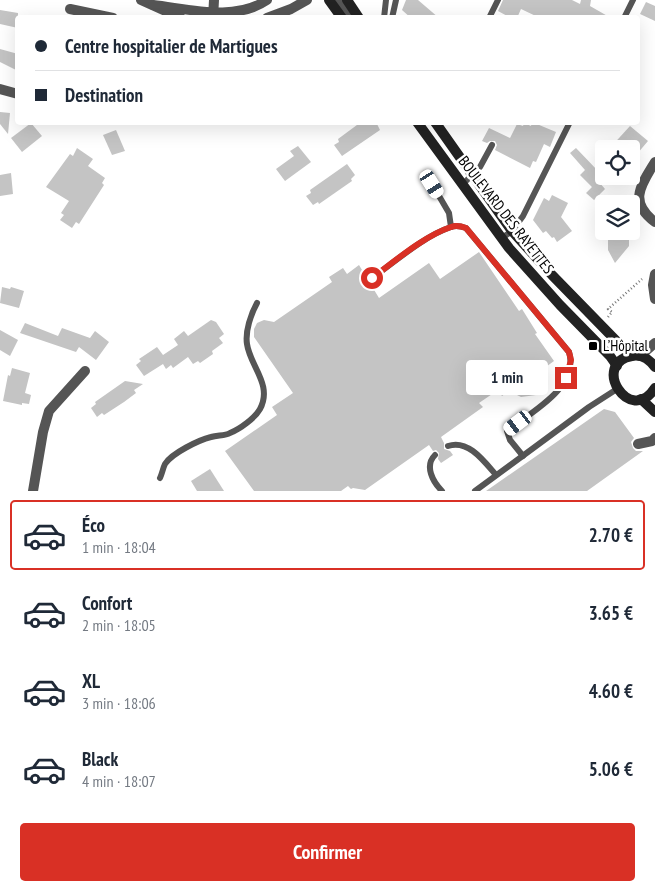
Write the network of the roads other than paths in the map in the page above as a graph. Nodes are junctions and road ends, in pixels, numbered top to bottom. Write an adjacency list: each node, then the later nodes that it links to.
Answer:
1 (141, 0): 14 (street)
2 (214, 0): 15 (street)
3 (267, 0): 15 (street)
4 (308, 0): 16 (street)
5 (329, 0): 17 (main road)
6 (340, 0): 18 (street)
7 (347, 0): 19 (main road)
8 (386, 0): 20 (lane)
9 (396, 0): 21 (lane)
10 (498, 0): 22 (lane)
11 (633, 0): 23 (lane)
12 (70, 9): 13 (street)
13 (99, 15)
14 (184, 15): 15 (street)
15 (213, 15)
16 (275, 15)
17 (340, 15)
18 (350, 15)
19 (357, 15)
20 (384, 15)
21 (393, 15)
22 (490, 15)
23 (626, 15)
24 (0, 89): 25 (street)
25 (15, 93)
26 (422, 125): 33 (main road, BOULEVARD DES RAYETTES)
27 (437, 125): 31 (main road, BOULEVARD DES RAYETTES)
28 (568, 125): 36 (lane)
29 (492, 145): 31 (lane)
30 (655, 162): 34 (street)
31 (473, 176): 33 (lane); 36 (main road, BOULEVARD DES RAYETTES)
32 (432, 184): 35 (lane)
33 (462, 185): 37 (main road, BOULEVARD DES RAYETTES)
34 (655, 222)
35 (451, 226): 39 (lane); 57 (lane)
36 (512, 230): 37 (lane); 40 (main road, BOULEVARD DES RAYETTES)
37 (502, 238): 43 (main road, BOULEVARD DES RAYETTES)
38 (652, 274): 41 (street)
39 (372, 278)
40 (572, 296): 43 (main road); 45 (main road, BOULEVARD DES RAYETTES)
41 (655, 299)
42 (257, 303): 59 (lane)
43 (560, 306): 46 (main road, BOULEVARD DES RAYETTES)
44 (655, 343): 45 (street)
45 (635, 356): 46 (main road); 47 (main road, BOULEVARD DES RAYETTES)
46 (617, 366): 50 (main road)
47 (655, 367)
48 (85, 371): 60 (street)
49 (655, 388): 51 (main road)
50 (617, 389): 51 (main road); 57 (lane)
51 (641, 399): 52 (main road)
52 (655, 412)
53 (655, 438): 54 (street)
54 (638, 444)
55 (448, 446): 58 (lane)
56 (435, 455): 61 (lane)
57 (523, 456): 58 (lane)
58 (496, 475): 62 (lane)
59 (160, 478)
60 (33, 491)
61 (442, 491)
62 (475, 491)

